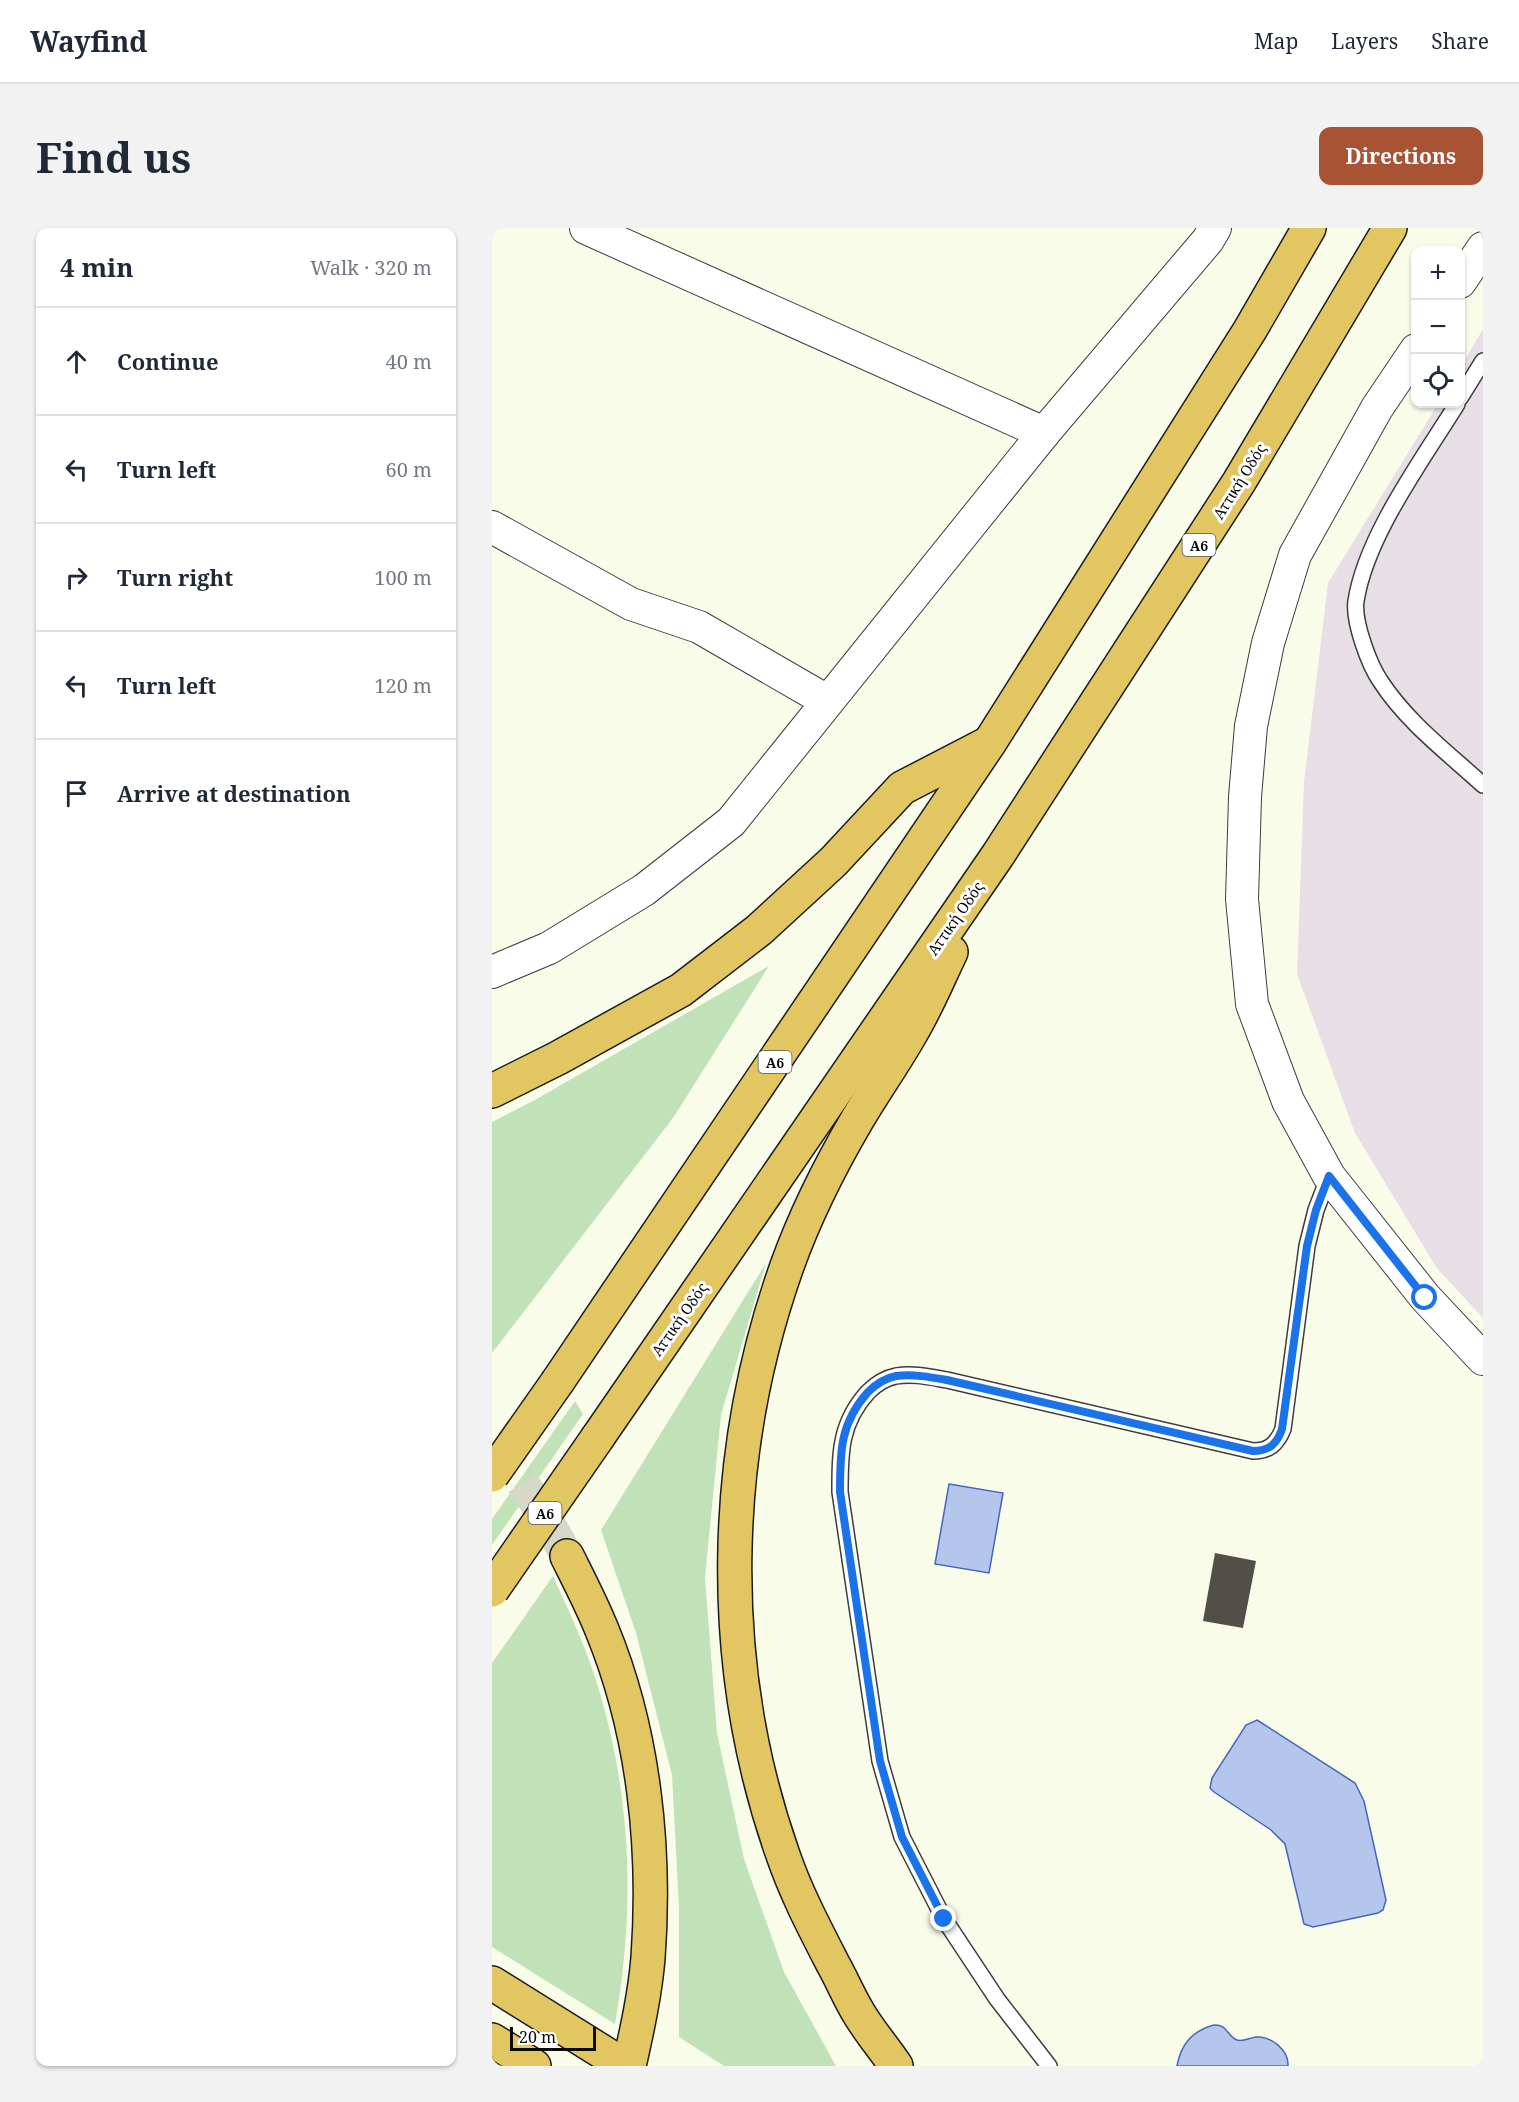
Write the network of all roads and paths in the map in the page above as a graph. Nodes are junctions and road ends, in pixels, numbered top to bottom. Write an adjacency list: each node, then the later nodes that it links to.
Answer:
1 (586, 228): 11 (street)
2 (1215, 228): 11 (street)
3 (1309, 228): 14 (highway, Α6)
4 (1389, 228): 16 (highway, Αττική Οδός / Α6)
5 (1483, 248): 6 (street)
6 (1465, 276)
7 (1413, 354): 21 (street)
8 (1483, 361): 9 (lane)
9 (1465, 391)
10 (1455, 408): 15 (lane)
11 (1044, 433): 13 (street)
12 (492, 527): 13 (street)
13 (827, 701): 17 (street)
14 (990, 742): 18 (highway); 23 (highway, Α6, bridge)
15 (1483, 785)
16 (998, 855): 25 (highway, Αττική Οδός / Α6, bridge); 30 (highway)
17 (492, 972)
18 (558, 1058): 19 (highway); 20 (highway)
19 (492, 1070)
20 (492, 1091)
21 (1329, 1176): 22 (street); 31 (lane)
22 (1483, 1359)
23 (492, 1475)
24 (567, 1556): 29 (highway)
25 (492, 1590)
26 (492, 1983): 29 (highway)
27 (492, 2040): 28 (highway)
28 (534, 2066)
29 (627, 2066)
30 (896, 2066)
31 (1049, 2066)

